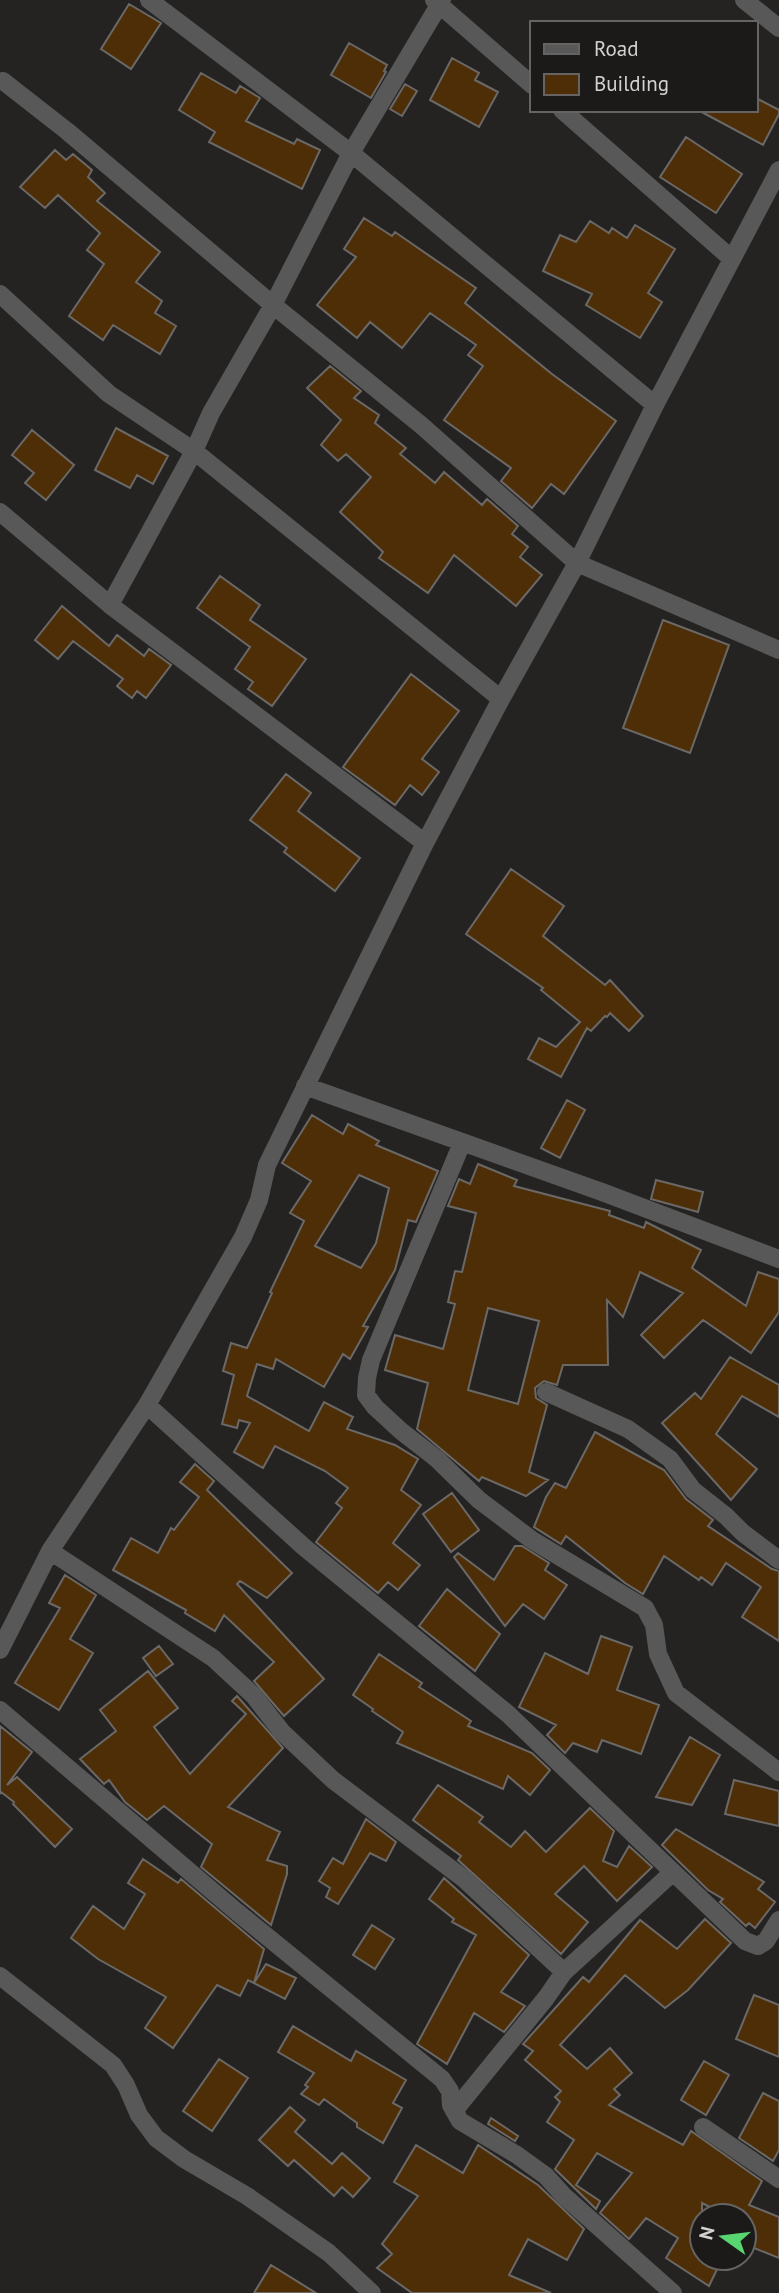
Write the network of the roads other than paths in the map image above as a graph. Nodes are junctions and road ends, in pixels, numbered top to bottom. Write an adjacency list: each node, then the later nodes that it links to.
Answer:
1 (149, 0): 8 (street)
2 (744, 0): 4 (street)
3 (439, 1): 6 (street); 8 (street)
4 (779, 29)
5 (2, 81): 12 (street)
6 (530, 83)
7 (564, 112): 10 (street)
8 (351, 153): 12 (street); 13 (street)
9 (779, 170): 10 (street)
10 (732, 259): 13 (street)
11 (0, 294): 14 (street)
12 (273, 305): 14 (street); 16 (street)
13 (655, 405): 16 (street)
14 (194, 451): 17 (street); 19 (street)
15 (0, 512): 17 (street)
16 (577, 563): 18 (street); 19 (street)
17 (110, 605): 20 (street)
18 (779, 650)
19 (501, 699): 20 (street)
20 (425, 843): 21 (street)
21 (305, 1086): 22 (street); 25 (street)
22 (462, 1143): 23 (street); 30 (street)
23 (779, 1259)
24 (546, 1392): 27 (street)
25 (147, 1405): 26 (street); 31 (street)
26 (50, 1551): 28 (street); 33 (street)
27 (779, 1560)
28 (0, 1650)
29 (0, 1710): 35 (street)
30 (779, 1772)
31 (672, 1873): 32 (street); 33 (street)
32 (779, 1920)
33 (564, 1972): 35 (street)
34 (0, 1976): 38 (street)
35 (454, 2111): 39 (street)
36 (703, 2127): 37 (street)
37 (779, 2179)
38 (372, 2293)
39 (673, 2293)

